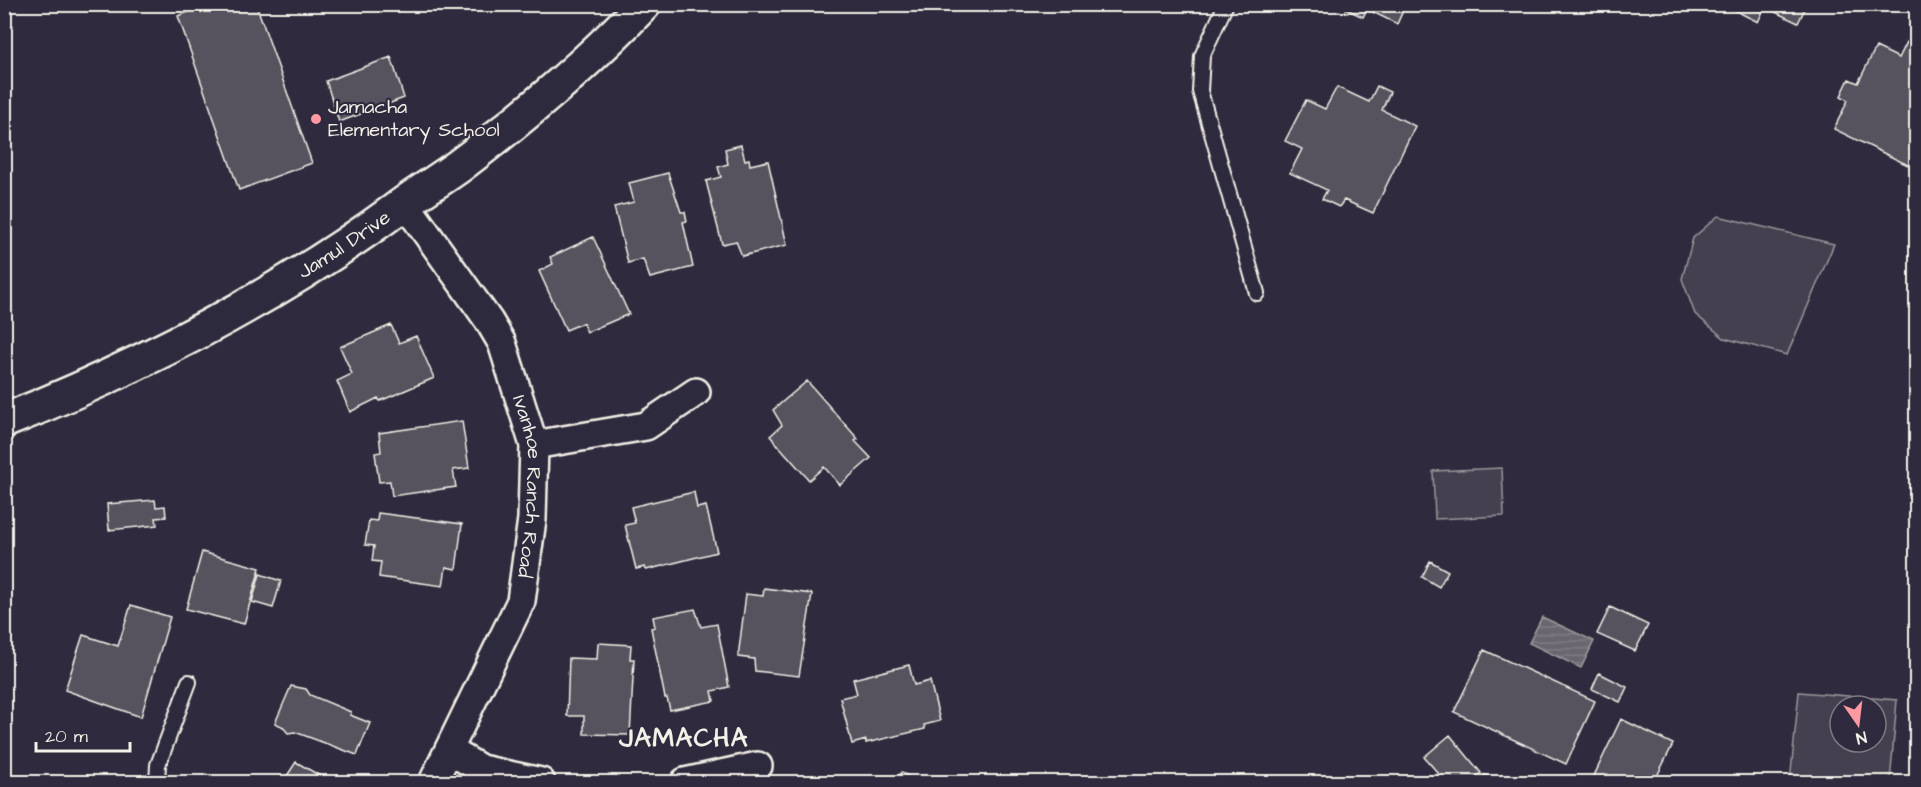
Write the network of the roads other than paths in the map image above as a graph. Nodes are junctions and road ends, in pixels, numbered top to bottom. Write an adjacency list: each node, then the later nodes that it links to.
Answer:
1 (644, 4): 3 (street, Jamul Drive)
2 (1226, 4): 4 (lane)
3 (405, 203): 6 (street, Jamul Drive); 7 (street, Ivanhoe Ranch Road)
4 (1257, 293)
5 (696, 392): 7 (street)
6 (4, 421)
7 (534, 445): 9 (street, Ivanhoe Ranch Road)
8 (189, 682): 11 (lane)
9 (449, 750): 12 (street, Ivanhoe Ranch Road); 13 (street)
10 (758, 766): 14 (street)
11 (157, 783)
12 (433, 783)
13 (541, 783)
14 (685, 783)

